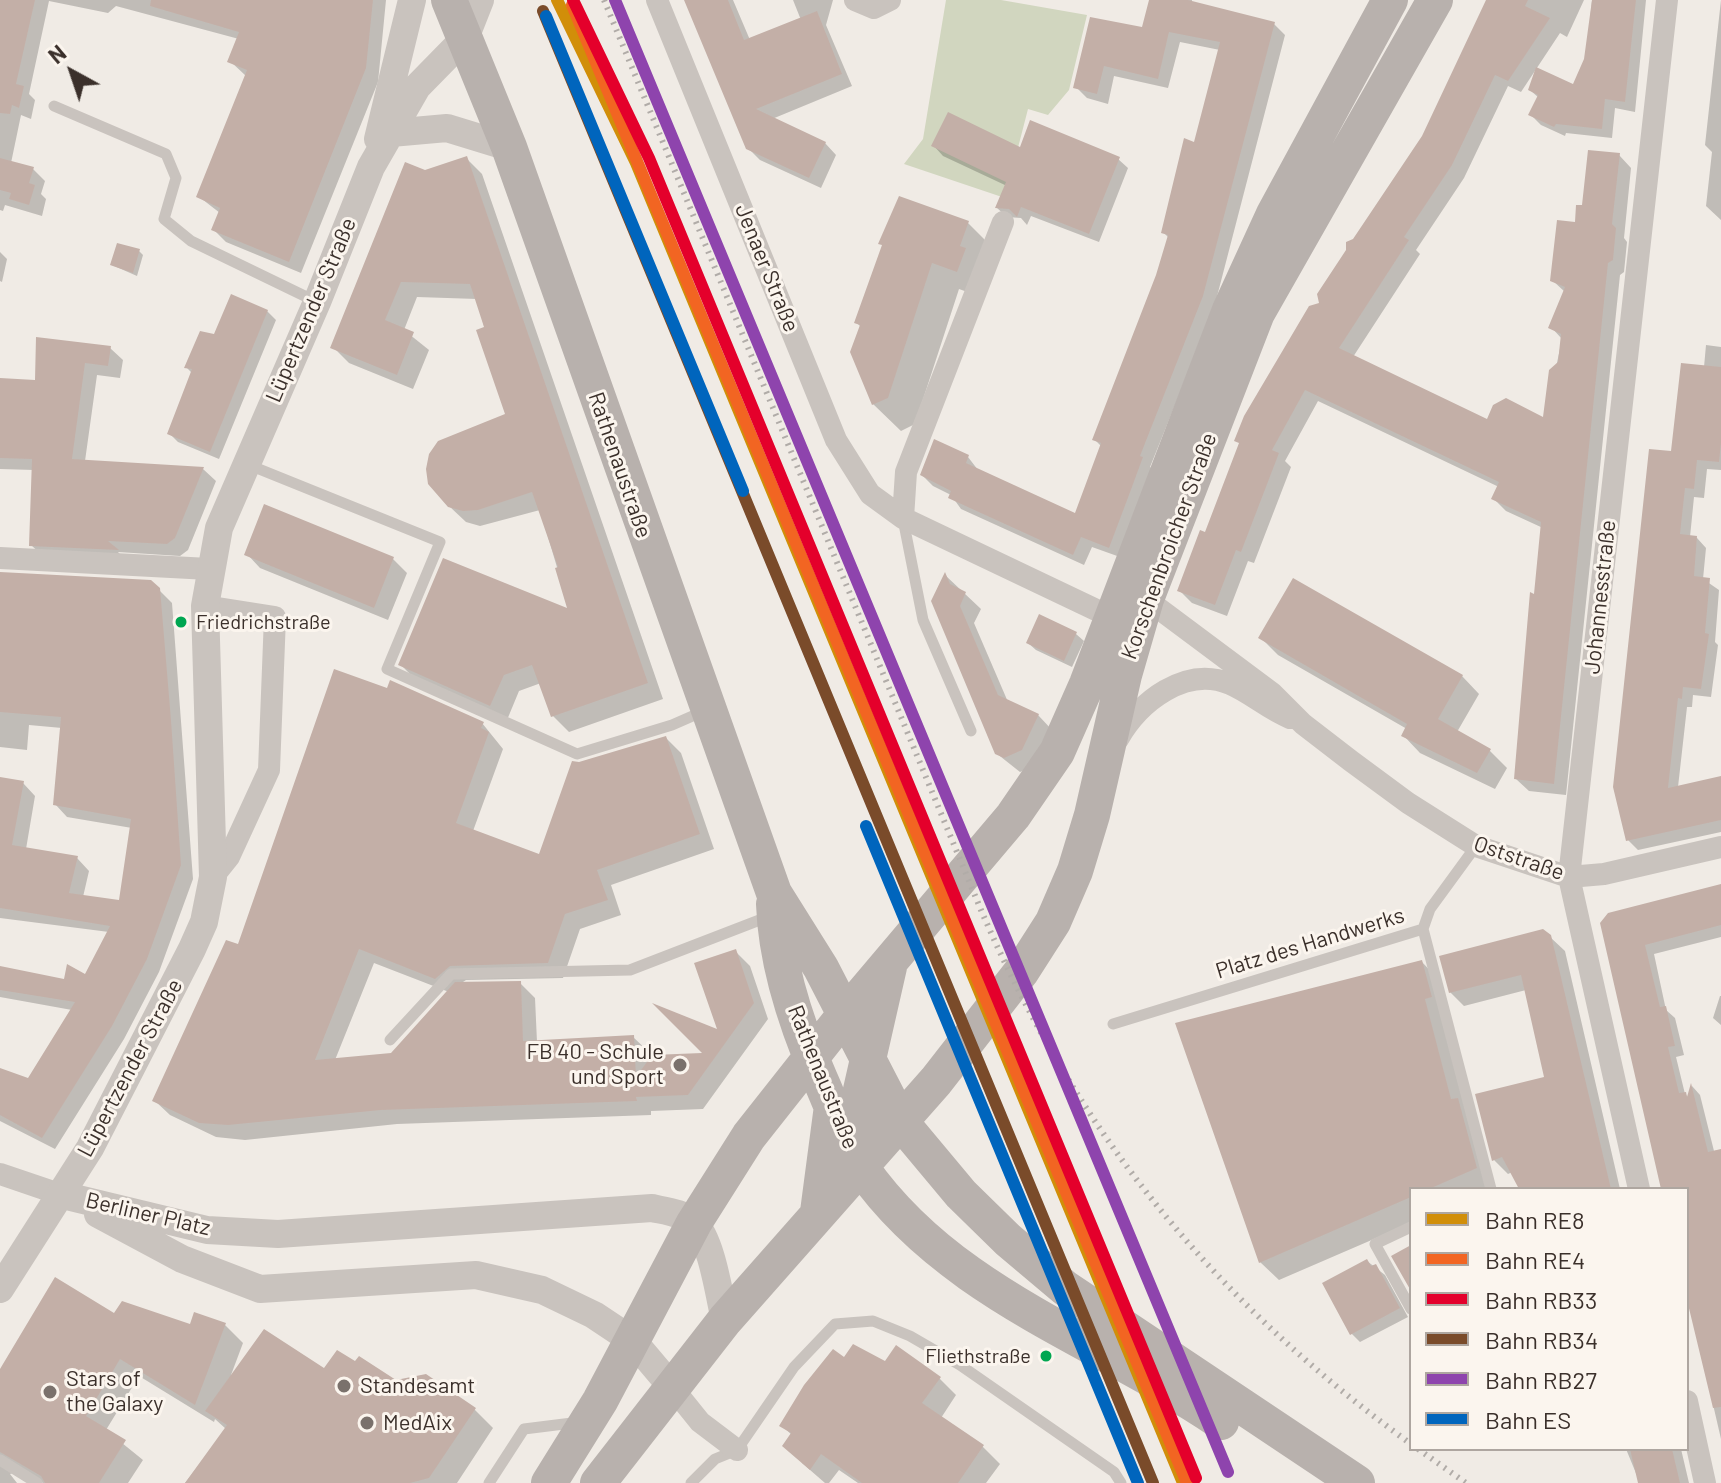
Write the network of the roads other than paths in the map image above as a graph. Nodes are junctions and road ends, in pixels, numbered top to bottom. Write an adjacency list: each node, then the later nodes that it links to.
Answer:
1 (412, 0): 14 (street)
2 (449, 0): 10 (main road, Rathenaustraße)
3 (480, 0): 10 (street)
4 (657, 0): 18 (street, Jenaer Straße)
5 (855, 0): 6 (street)
6 (890, 0)
7 (1390, 0): 23 (main road, Korschenbroicher Straße)
8 (1435, 0): 21 (main road, Korschenbroicher Straße)
9 (1667, 0): 31 (street, Johannesstraße)
10 (465, 38): 12 (street, Lüpertzender Straße); 13 (main road, Rathenaustraße)
11 (54, 106): 16 (lane)
12 (391, 133): 13 (street); 14 (street, Lüpertzender Straße)
13 (509, 147): 24 (main road, Rathenaustraße)
14 (371, 167): 16 (street, Lüpertzender Straße)
15 (1003, 222): 18 (street)
16 (317, 302): 17 (street, Lüpertzender Straße)
17 (244, 463): 20 (street, Lüpertzender Straße); 24 (lane)
18 (903, 518): 23 (street, Jenaer Straße); 26 (lane)
19 (0, 558): 20 (street)
20 (209, 569): 22 (street, Lüpertzender Straße)
21 (1146, 599): 25 (street, Oststraße); 27 (main road, Korschenbroicher Straße)
22 (205, 606): 30 (street, Lüpertzender Straße); 30 (street, Lüpertzender Straße)
23 (1111, 617): 34 (main road, Korschenbroicher Straße)
24 (709, 709): 32 (main road, Rathenaustraße)
25 (1303, 724): 27 (street, Oststraße); 28 (street, Oststraße)
26 (971, 731)
27 (1105, 761): 41 (main road, Korschenbroicher Straße)
28 (1476, 846): 31 (street, Oststraße); 33 (lane, Platz des Handwerks)
29 (1721, 847): 31 (street, Oststraße)
30 (213, 877): 46 (street, Lüpertzender Straße)
31 (1569, 877): 45 (street, Johannesstraße)
32 (774, 904): 35 (main road, Rathenaustraße); 37 (lane); 38 (main road, Rathenaustraße)
33 (1423, 929): 36 (lane, Platz des Handwerks); 44 (lane)
34 (891, 961): 35 (main road, Korschenbroicher Straße); 39 (main road)
35 (843, 1017): 38 (main road, Korschenbroicher Straße); 39 (main road, Rathenaustraße); 40 (main road)
36 (1113, 1024)
37 (390, 1040)
38 (810, 1057): 40 (main road, Rathenaustraße); 48 (main road)
39 (867, 1064): 41 (main road, Rathenaustraße); 42 (main road)
40 (832, 1107): 42 (main road, Rathenaustraße); 47 (main road)
41 (900, 1121): 42 (main road, Korschenbroicher Straße); 66 (main road, Rathenaustraße)
42 (860, 1166): 47 (main road); 65 (main road, Rathenaustraße)
43 (0, 1174): 46 (street)
44 (1490, 1187)
45 (1639, 1187)
46 (62, 1195): 48 (street, Berliner Platz); 50 (street, Lüpertzender Straße); 53 (street, Berliner Platz)
47 (818, 1212): 52 (main road)
48 (694, 1223): 52 (street); 53 (main road)
49 (1409, 1228): 51 (lane)
50 (0, 1289)
51 (1409, 1305)
52 (725, 1320): 54 (main road)
53 (633, 1341): 54 (street, Berliner Platz); 56 (main road)
54 (671, 1386): 57 (street); 62 (main road)
55 (1689, 1410): 67 (street)
56 (589, 1421): 60 (lane); 61 (main road)
57 (737, 1450): 63 (lane); 64 (lane)
58 (0, 1460): 59 (lane)
59 (37, 1483)
60 (489, 1483)
61 (549, 1483)
62 (598, 1483)
63 (691, 1483)
64 (1121, 1483)
65 (1312, 1483)
66 (1357, 1483)
67 (1705, 1483)

